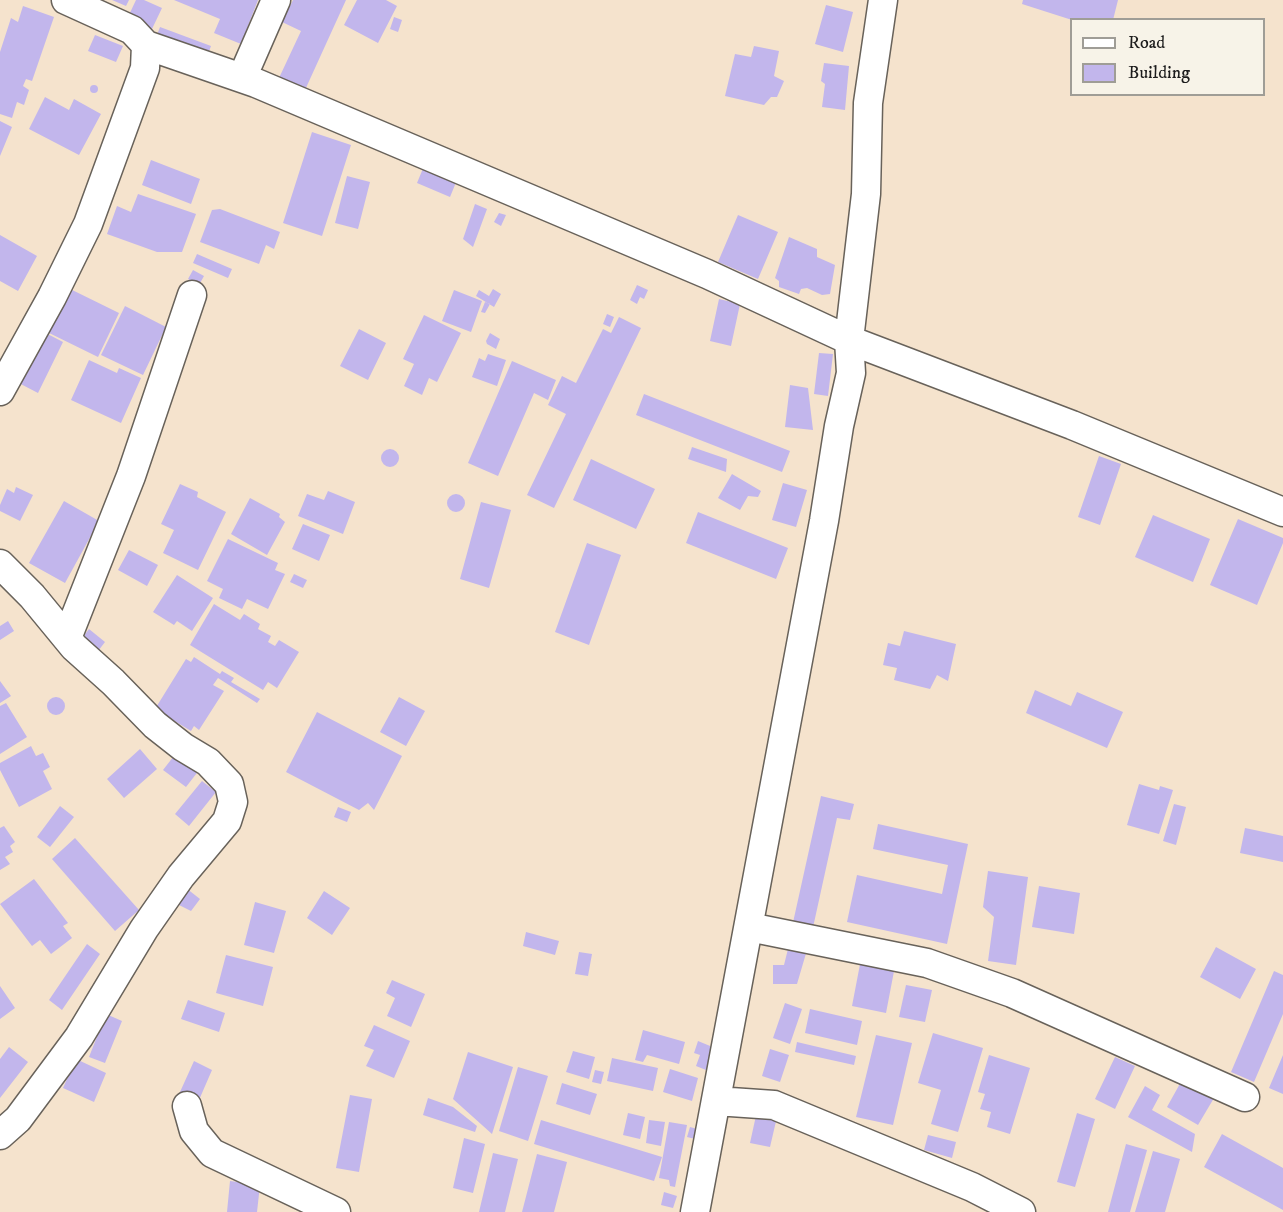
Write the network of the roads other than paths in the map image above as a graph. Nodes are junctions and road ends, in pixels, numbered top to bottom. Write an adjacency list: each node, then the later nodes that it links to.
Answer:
1 (66, 0): 4 (street)
2 (276, 0): 5 (street)
3 (883, 0): 7 (street)
4 (146, 45): 5 (street); 8 (street)
5 (243, 78): 7 (street)
6 (192, 295): 11 (street)
7 (849, 340): 9 (street); 12 (street)
8 (0, 391)
9 (1283, 512)
10 (0, 564): 11 (street)
11 (67, 638): 16 (street)
12 (748, 927): 13 (street); 14 (street)
13 (1245, 1098)
14 (716, 1101): 18 (street); 19 (street)
15 (187, 1106): 17 (street)
16 (0, 1135)
17 (336, 1212)
18 (695, 1212)
19 (1021, 1212)

